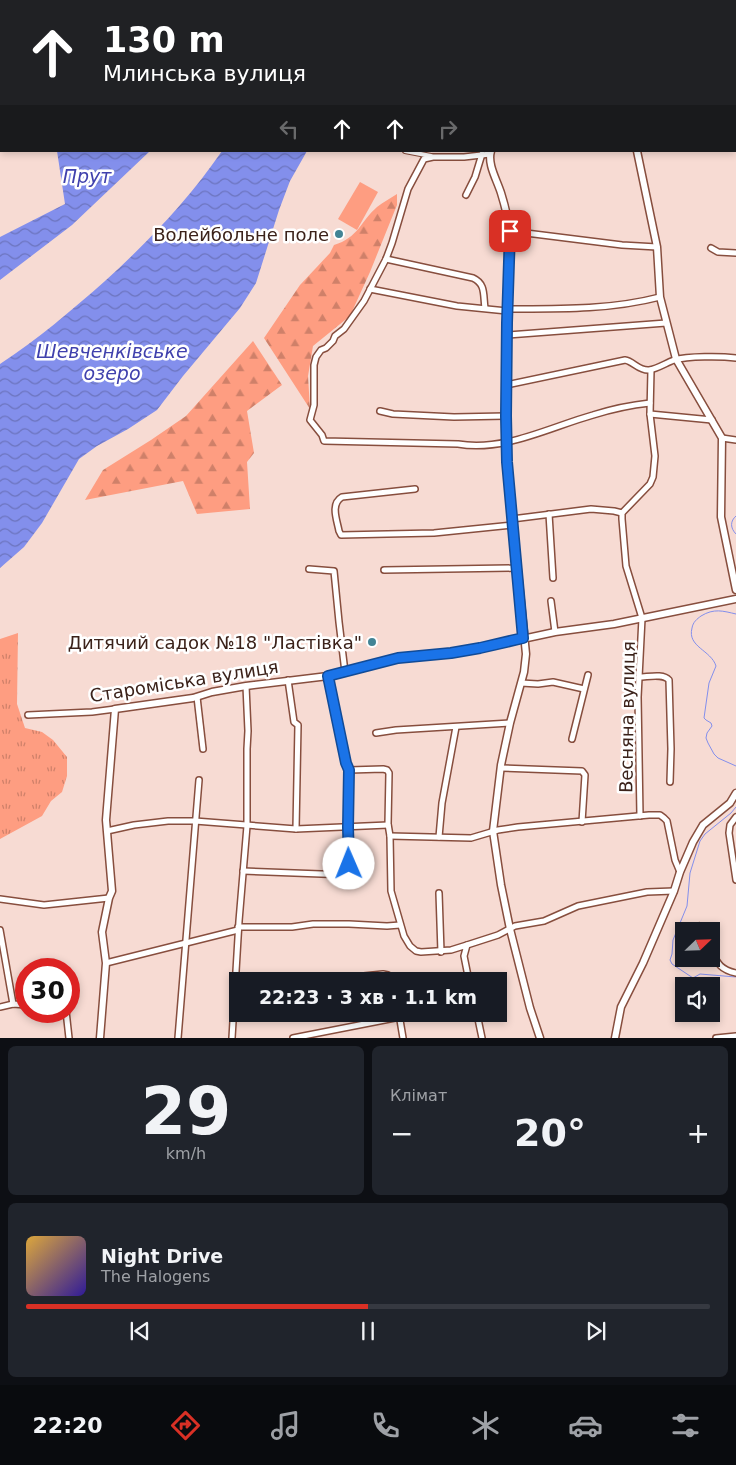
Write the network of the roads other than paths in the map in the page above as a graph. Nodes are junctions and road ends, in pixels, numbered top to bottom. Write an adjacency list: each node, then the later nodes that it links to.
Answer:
1 (410, 152): 5 (street)
2 (637, 152): 8 (street)
3 (490, 153): 4 (street); 7 (street)
4 (482, 154): 5 (street); 6 (street)
5 (433, 157): 11 (street)
6 (466, 196)
7 (510, 231): 8 (street); 15 (street)
8 (657, 247): 13 (street)
9 (711, 248): 10 (street)
10 (736, 253)
11 (386, 258): 12 (street); 14 (street)
12 (370, 289): 14 (street); 29 (street)
13 (660, 297): 15 (street); 16 (street)
14 (485, 308): 15 (street)
15 (507, 310): 17 (street)
16 (666, 323): 17 (street); 19 (street)
17 (507, 335): 21 (street)
18 (736, 358): 19 (street)
19 (676, 359): 20 (street); 26 (street)
20 (651, 370): 21 (street); 22 (street)
21 (506, 386): 25 (street)
22 (650, 403): 24 (street); 29 (street)
23 (380, 411): 25 (street)
24 (650, 414): 26 (street); 32 (street)
25 (506, 416): 29 (street)
26 (712, 420): 27 (street)
27 (722, 438): 28 (street); 38 (street)
28 (736, 440)
29 (507, 443): 33 (street)
30 (415, 489): 33 (street)
31 (549, 514): 32 (street); 33 (street); 37 (street)
32 (622, 514): 41 (street)
33 (513, 522): 34 (street)
34 (517, 568): 36 (street); 43 (street)
35 (309, 569): 44 (street)
36 (384, 570)
37 (553, 578)
38 (736, 590)
39 (736, 599): 41 (street, Староміська вулиця)
40 (551, 601): 42 (street)
41 (642, 618): 42 (street, Староміська вулиця); 47 (street, Весняна вулиця)
42 (555, 632): 43 (street, Староміська вулиця)
43 (523, 638): 44 (street, Староміська вулиця); 49 (street)
44 (345, 672): 46 (street, Староміська вулиця)
45 (588, 675): 51 (street)
46 (328, 676): 48 (street, Староміська вулиця); 61 (street)
47 (639, 677): 63 (street); 65 (street, Весняна вулиця)
48 (288, 680): 50 (street, Староміська вулиця); 72 (street)
49 (521, 683): 51 (street); 55 (street)
50 (246, 686): 52 (street, Староміська вулиця); 70 (street)
51 (584, 689): 58 (street)
52 (197, 696): 53 (street, Староміська вулиця); 59 (street)
53 (115, 710): 54 (street, Староміська вулиця); 73 (street)
54 (28, 715)
55 (510, 723): 56 (street); 60 (street)
56 (456, 727): 57 (street); 76 (street)
57 (376, 733)
58 (572, 739)
59 (203, 749)
60 (501, 768): 68 (street); 74 (street)
61 (349, 770): 69 (street); 71 (street)
62 (199, 780): 67 (street)
63 (670, 782)
64 (736, 793): 78 (street)
65 (640, 816): 68 (street); 78 (street)
66 (736, 816): 79 (street)
67 (195, 821): 70 (street); 73 (street); 88 (street)
68 (582, 822): 74 (street)
69 (388, 825): 71 (street); 75 (street)
70 (247, 826): 72 (street); 77 (street)
71 (348, 827): 72 (street); 77 (street)
72 (296, 829)
73 (107, 831): 82 (street)
74 (493, 831): 76 (street); 86 (street)
75 (390, 836): 76 (street); 84 (street)
76 (439, 837)
77 (243, 871): 85 (street)
78 (680, 872): 80 (street)
79 (736, 880)
80 (674, 891): 86 (street); 113 (street)
81 (439, 893): 90 (street)
82 (109, 898): 83 (street); 92 (street)
83 (0, 899)
84 (400, 926): 85 (street); 90 (street)
85 (238, 929): 88 (street); 94 (street)
86 (510, 929): 89 (street); 112 (street)
87 (0, 930): 91 (street)
88 (186, 943): 92 (street); 107 (street)
89 (467, 945): 90 (street); 95 (street)
90 (441, 952)
91 (2, 955): 97 (street)
92 (106, 963): 106 (street)
93 (720, 965): 96 (street)
94 (237, 972)
95 (467, 972)
96 (736, 973)
97 (13, 1004): 98 (street)
98 (0, 1007)
99 (233, 1022): 108 (street)
100 (367, 1022): 109 (street)
101 (400, 1022): 110 (street)
102 (479, 1022): 111 (street)
103 (67, 1023): 105 (street)
104 (736, 1036): 114 (street)
105 (68, 1038)
106 (100, 1038)
107 (178, 1038)
108 (232, 1038)
109 (293, 1038)
110 (403, 1038)
111 (482, 1038)
112 (540, 1038)
113 (614, 1038)
114 (716, 1038)

